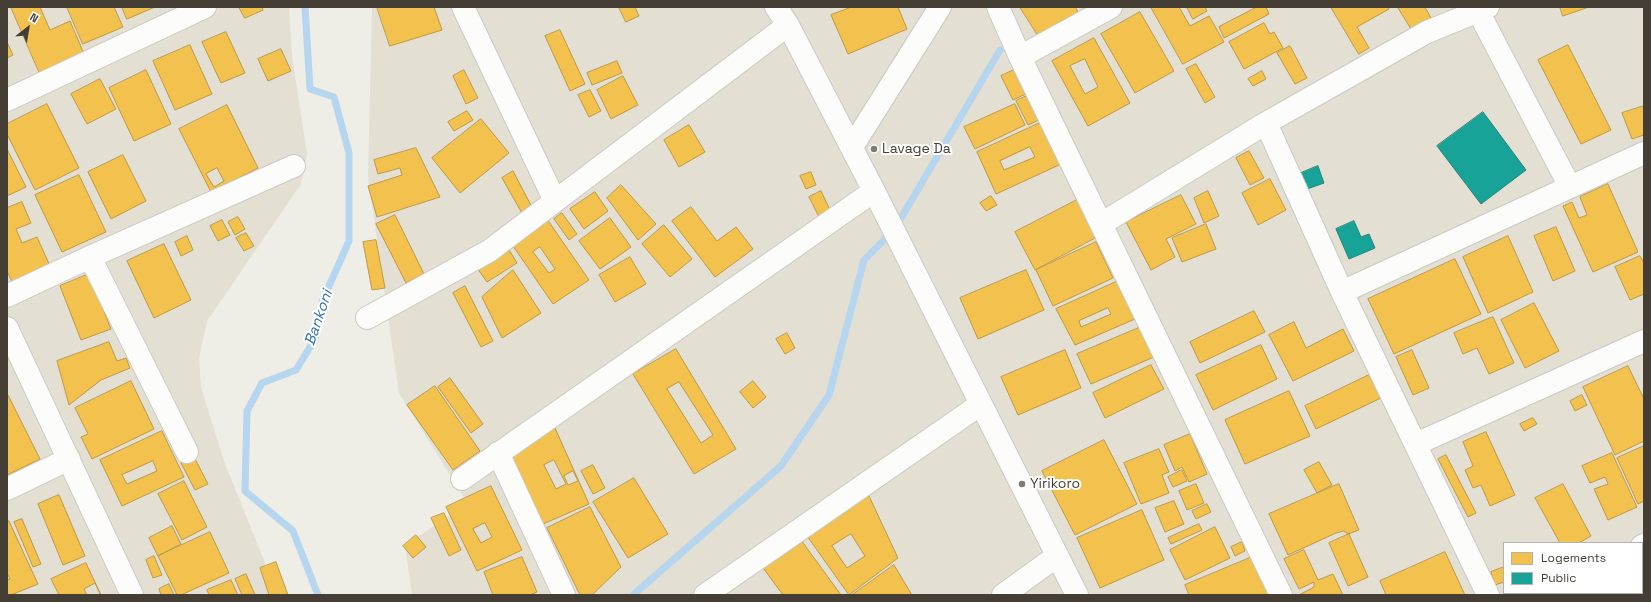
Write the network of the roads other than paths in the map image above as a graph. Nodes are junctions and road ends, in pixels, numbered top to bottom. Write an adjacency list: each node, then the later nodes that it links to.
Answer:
1 (204, 7): 9 (street)
2 (463, 7): 16 (street)
3 (940, 7): 11 (street)
4 (998, 7): 8 (street)
5 (1111, 7): 8 (street)
6 (1483, 9): 10 (street); 14 (street)
7 (782, 16): 11 (street); 16 (street)
8 (1020, 57): 17 (street)
9 (7, 100)
10 (1266, 122): 17 (street); 19 (street)
11 (852, 147): 15 (street)
12 (1644, 153): 14 (street)
13 (294, 166): 18 (street)
14 (1570, 186): 19 (street)
15 (874, 191): 24 (street); 27 (street)
16 (555, 201): 21 (street)
17 (1101, 224): 37 (street)
18 (90, 256): 20 (street); 26 (street)
19 (1342, 292): 25 (street)
20 (7, 296)
21 (368, 318)
22 (7, 328): 28 (street)
23 (1644, 341): 25 (street)
24 (981, 404): 31 (street); 34 (street)
25 (1416, 444): 38 (street)
26 (187, 452)
27 (498, 453): 29 (street); 33 (street)
28 (69, 459): 30 (street); 32 (street)
29 (462, 479)
30 (7, 489)
31 (1057, 556): 35 (street); 36 (street)
32 (132, 595)
33 (564, 595)
34 (706, 595)
35 (1003, 595)
36 (1077, 595)
37 (1282, 595)
38 (1488, 595)

